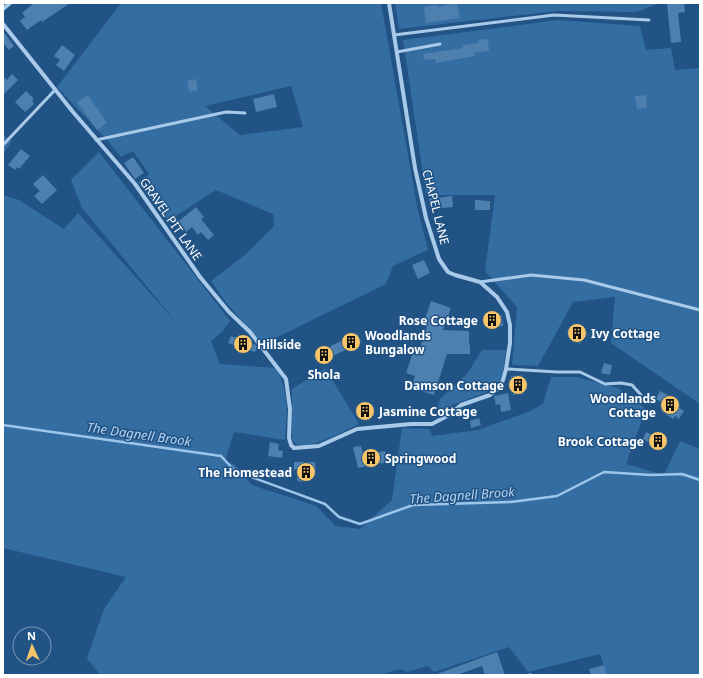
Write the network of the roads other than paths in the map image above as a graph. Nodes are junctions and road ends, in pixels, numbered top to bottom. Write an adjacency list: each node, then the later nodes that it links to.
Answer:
1 (10, 3): 3 (street)
2 (389, 3): 6 (street, CHAPEL LANE)
3 (3, 9)
4 (649, 20): 6 (lane)
5 (3, 24): 9 (street, GRAVEL PIT LANE)
6 (394, 35): 8 (street, CHAPEL LANE)
7 (440, 44): 8 (lane)
8 (397, 52): 13 (street, CHAPEL LANE)
9 (55, 90): 11 (street, GRAVEL PIT LANE); 12 (lane)
10 (245, 113): 11 (lane)
11 (96, 140): 17 (street, GRAVEL PIT LANE)
12 (3, 145)
13 (480, 282): 14 (lane); 15 (street, CHAPEL LANE)
14 (700, 310)
15 (506, 369): 16 (lane); 17 (street, CHAPEL LANE)
16 (641, 395)
17 (289, 438)

